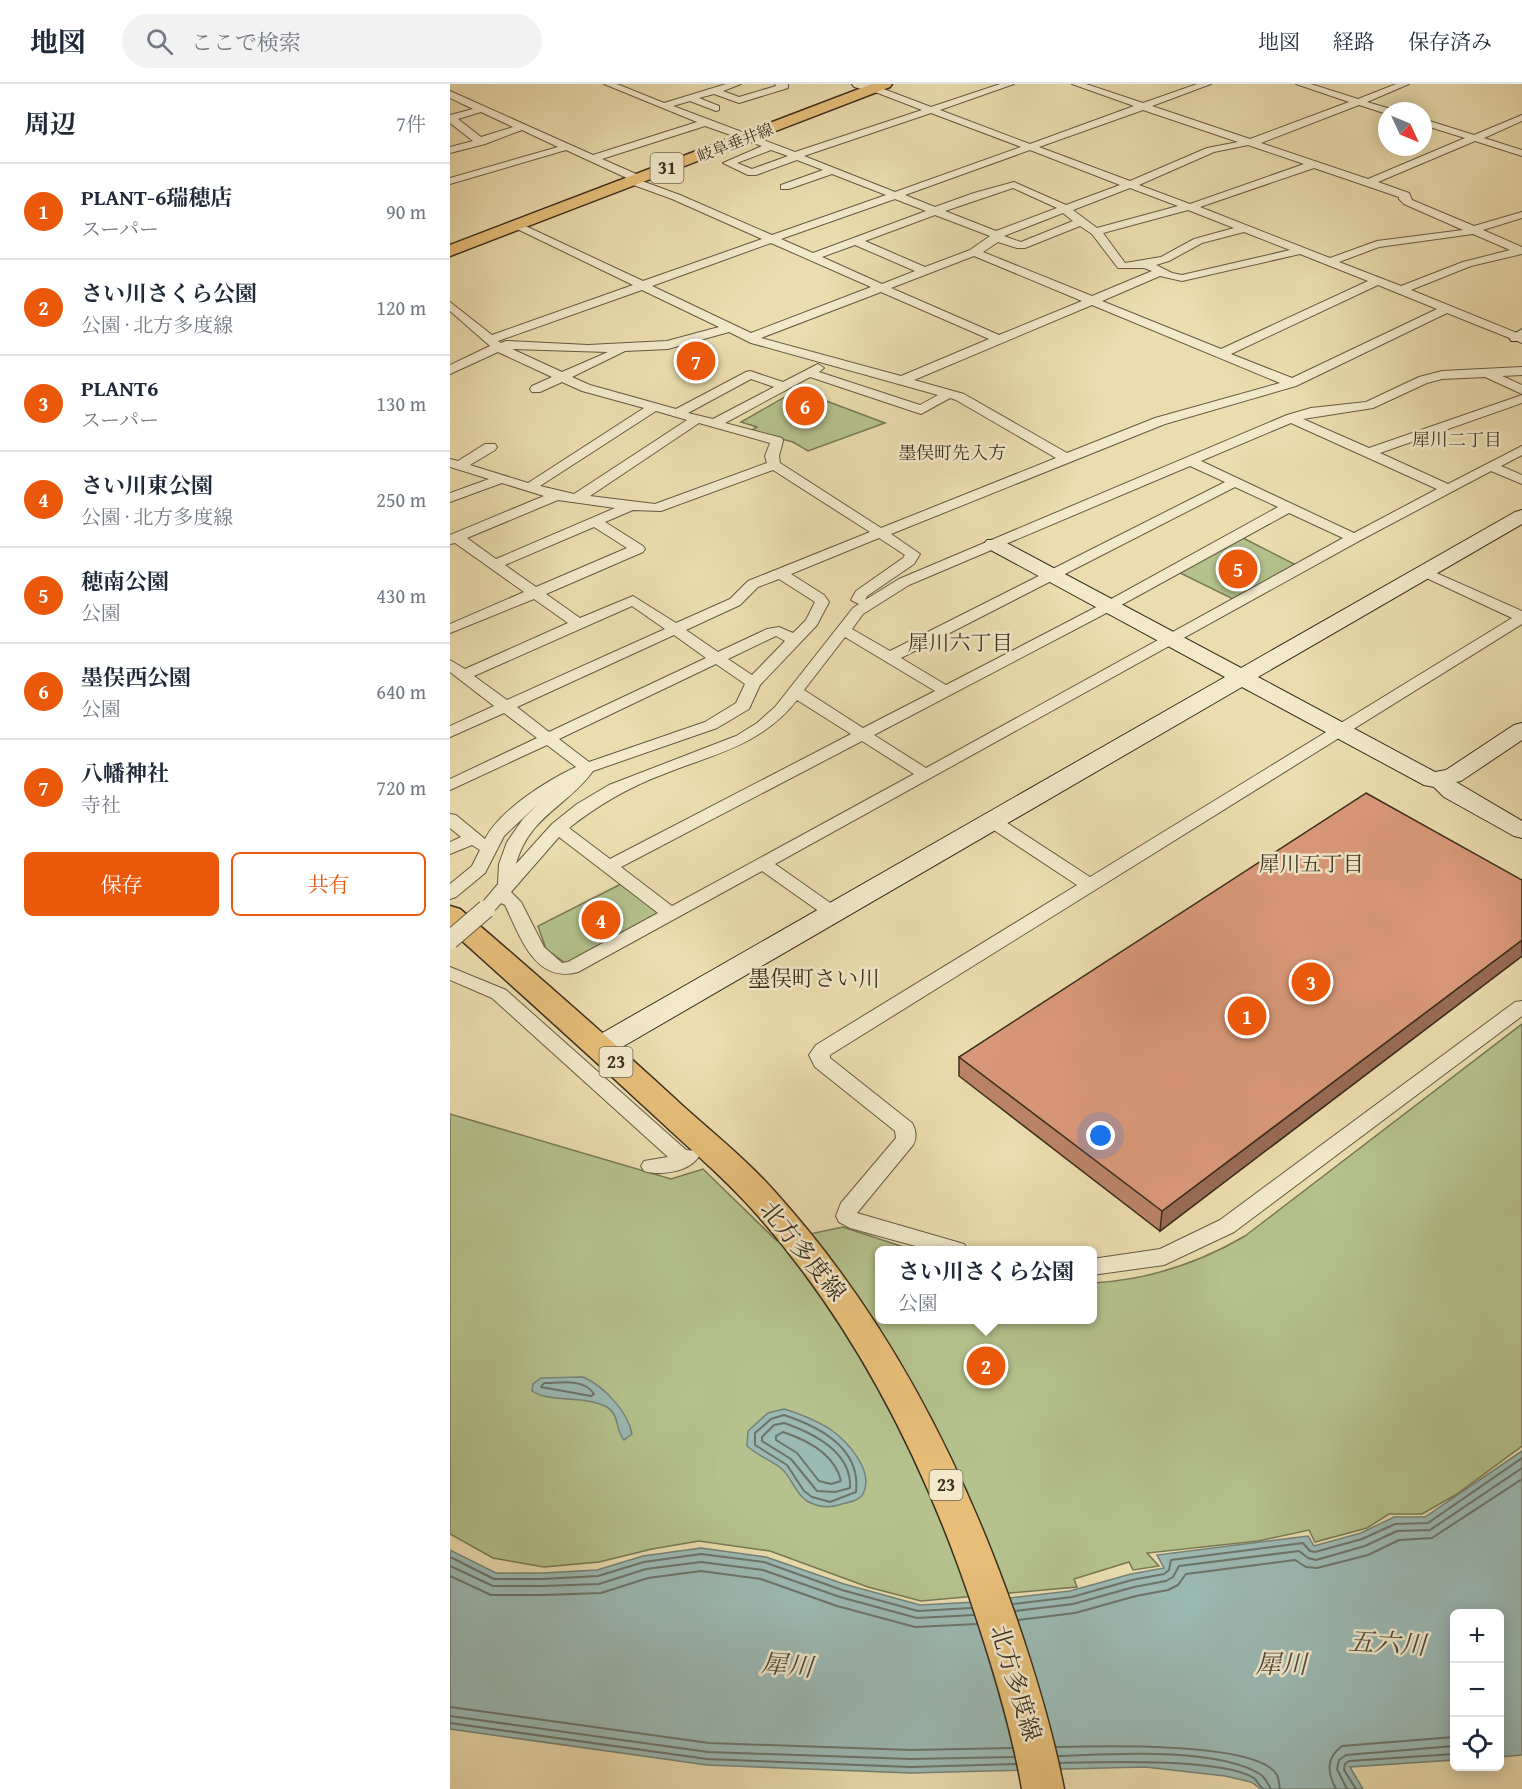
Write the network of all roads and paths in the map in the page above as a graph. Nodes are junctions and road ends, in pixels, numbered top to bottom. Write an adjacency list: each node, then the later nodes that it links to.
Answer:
1 (609, 84): 14 (street)
2 (736, 84): 10 (street)
3 (780, 84): 10 (street)
4 (1009, 84): 19 (street)
5 (1077, 84): 15 (street)
6 (1206, 84): 15 (street)
7 (1301, 84): 13 (street)
8 (1404, 84): 13 (street)
9 (872, 86): 19 (street); 27 (main road, 岐阜垂井線 / 31)
10 (718, 88): 12 (street)
11 (450, 94): 18 (street)
12 (691, 98): 14 (street); 16 (street)
13 (1359, 102): 17 (street); 30 (street)
14 (663, 106): 22 (street)
15 (1143, 106): 30 (street); 33 (street)
16 (716, 108)
17 (1378, 108)
18 (482, 109): 20 (street); 24 (street)
19 (932, 110): 33 (street); 36 (street)
20 (450, 118): 25 (street)
21 (1522, 118): 28 (street)
22 (705, 123): 27 (street); 37 (street)
23 (1432, 125): 28 (street)
24 (522, 127): 29 (street); 32 (street)
25 (463, 128): 26 (street); 29 (street)
26 (450, 131)
27 (746, 138): 31 (street); 40 (main road, 岐阜垂井線 / 31)
28 (1474, 138): 35 (street); 42 (street)
29 (479, 141): 34 (street)
30 (1252, 143): 38 (street); 43 (street)
31 (772, 146): 36 (street); 36 (street)
32 (567, 147): 37 (street); 41 (street)
33 (1030, 147): 43 (street); 45 (street)
34 (450, 150)
35 (1522, 153)
36 (797, 155): 39 (street)
37 (593, 158): 40 (street)
38 (1315, 164): 42 (street); 46 (street)
39 (834, 170): 44 (street); 45 (street)
40 (636, 180): 51 (main road, 岐阜垂井線 / 31); 56 (street)
41 (450, 181)
42 (1370, 182): 53 (street)
43 (1132, 184): 46 (street); 47 (street)
44 (785, 187)
45 (895, 195): 48 (street); 56 (street)
46 (1190, 207): 52 (street); 54 (street)
47 (1067, 209): 48 (street); 50 (street); 55 (street)
48 (935, 211): 55 (street); 57 (street)
49 (1522, 215): 53 (street)
50 (1081, 222): 54 (street); 55 (street)
51 (517, 225): 58 (main road, 岐阜垂井線 / 31); 68 (street)
52 (1245, 228): 59 (street); 64 (street)
53 (1473, 230): 60 (street); 63 (street)
54 (1096, 232): 64 (street)
55 (996, 236): 61 (street)
56 (773, 239): 62 (street); 68 (street)
57 (855, 241): 62 (street); 65 (street)
58 (450, 251)
59 (1299, 251): 63 (street); 66 (street)
60 (1521, 251): 70 (street)
61 (974, 252): 65 (street); 71 (street)
62 (813, 257): 69 (street)
63 (1329, 262): 67 (street)
64 (1146, 264): 66 (street)
65 (925, 271): 69 (street)
66 (1160, 272): 71 (street)
67 (1378, 281): 70 (street); 80 (street)
68 (643, 285): 74 (street); 78 (street)
69 (882, 288): 76 (street); 77 (street)
70 (1402, 290): 73 (street)
71 (1092, 300): 77 (street); 80 (street)
72 (450, 305): 78 (street)
73 (1446, 309): 75 (street); 88 (street)
74 (729, 328): 76 (street); 79 (street)
75 (1520, 336)
76 (750, 338): 81 (street)
77 (998, 339): 87 (street)
78 (495, 344): 79 (street); 82 (street); 86 (street)
79 (626, 348): 86 (street)
80 (1221, 354): 88 (street)
81 (830, 361): 85 (street); 87 (street)
82 (450, 370)
83 (1522, 371): 84 (street)
84 (1487, 372): 91 (street); 97 (street)
85 (809, 373): 89 (street); 92 (street)
86 (561, 377): 90 (street); 94 (street)
87 (902, 380): 92 (street)
88 (1292, 383): 102 (street)
89 (785, 386): 95 (street); 98 (street)
90 (536, 389)
91 (1522, 390)
92 (948, 394): 102 (street)
93 (1522, 399): 101 (street)
94 (656, 406): 95 (street); 110 (street)
95 (678, 413): 96 (street)
96 (699, 418): 98 (street); 114 (street)
97 (1291, 418): 101 (street); 103 (street)
98 (715, 423): 105 (street)
99 (490, 447): 104 (street)
100 (1522, 450): 106 (street)
101 (1368, 453): 111 (street)
102 (1066, 458): 119 (street)
103 (1191, 461): 109 (street); 122 (street)
104 (455, 465): 107 (street)
105 (774, 465): 115 (street); 119 (street)
106 (1490, 466): 108 (street); 111 (street)
107 (502, 479): 110 (street); 113 (street)
108 (1522, 480)
109 (1235, 482): 116 (street); 126 (street)
110 (530, 488): 112 (street)
111 (1446, 488): 121 (street)
112 (557, 496): 114 (street); 120 (street)
113 (450, 498)
114 (578, 498): 115 (street)
115 (631, 506): 118 (street)
116 (1289, 507): 121 (street); 128 (street)
117 (1522, 516): 124 (street)
118 (595, 522): 123 (street); 127 (street)
119 (878, 533): 125 (street); 129 (street)
120 (453, 538): 123 (street)
121 (1354, 538): 136 (street)
122 (994, 544): 126 (street); 129 (street)
123 (496, 564): 127 (street)
124 (1425, 572): 130 (street); 141 (street)
125 (780, 573): 132 (street); 135 (street)
126 (1051, 575): 128 (street); 138 (street)
127 (534, 593): 131 (street); 133 (street)
128 (1109, 606): 136 (street); 143 (street)
129 (858, 611): 134 (street)
130 (1522, 617): 147 (street)
131 (579, 624): 132 (street); 140 (street)
132 (677, 628): 137 (street); 145 (street)
133 (450, 629)
134 (844, 630): 138 (street); 144 (street)
135 (795, 639): 137 (street); 142 (street)
136 (1172, 640): 141 (street); 152 (street)
137 (718, 657): 142 (street); 150 (street)
138 (891, 657): 143 (street)
139 (450, 665): 140 (street)
140 (464, 675): 145 (street)
141 (1241, 678): 147 (street); 156 (street)
142 (753, 683): 151 (street)
143 (946, 691): 149 (street)
144 (795, 692): 149 (street); 157 (street)
145 (507, 706): 148 (street); 150 (street)
146 (1522, 730): 153 (street)
147 (1339, 731): 153 (street); 164 (street)
148 (450, 732)
149 (863, 734): 152 (street); 163 (street)
150 (548, 738): 151 (street); 154 (street)
151 (587, 768): 160 (street); 165 (street)
152 (926, 774): 162 (street)
153 (1440, 780): 158 (street)
154 (450, 785)
155 (450, 819): 159 (street)
156 (992, 821): 164 (street); 167 (street)
157 (558, 828): 163 (street); 165 (street)
158 (1522, 831)
159 (473, 838): 160 (street); 161 (street)
160 (492, 844): 166 (street)
161 (450, 849)
162 (762, 863): 167 (street); 168 (street)
163 (610, 866): 168 (street)
164 (1090, 885): 176 (street)
165 (505, 891): 168 (street); 170 (street, bridge)
166 (450, 893)
167 (833, 913): 173 (street)
168 (671, 914)
169 (450, 915): 173 (main road, 北方多度線 / 23)
170 (450, 940)
171 (450, 973): 174 (street)
172 (1522, 1007): 177 (street)
173 (600, 1047): 174 (main road, 北方多度線 / 23)
174 (695, 1153): 175 (street); 178 (main road, 北方多度線 / 23)
175 (651, 1166)
176 (940, 1246)
177 (1097, 1266)
178 (1043, 1789)

